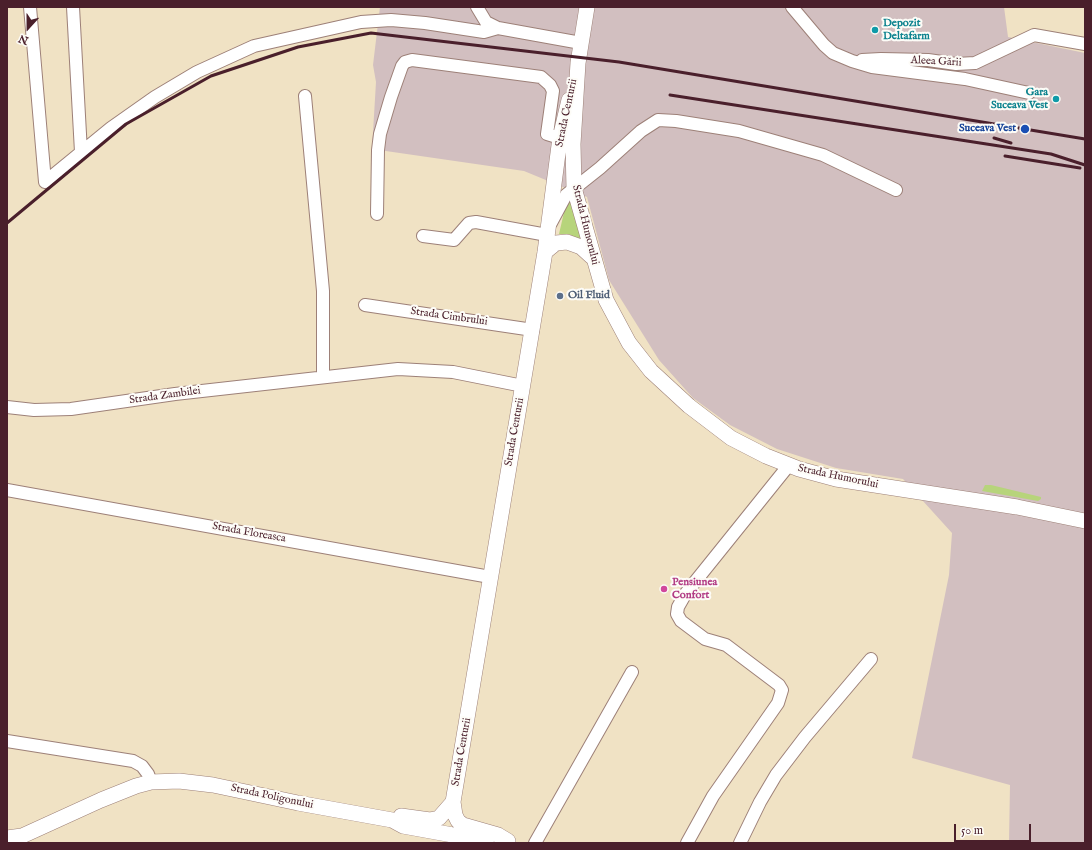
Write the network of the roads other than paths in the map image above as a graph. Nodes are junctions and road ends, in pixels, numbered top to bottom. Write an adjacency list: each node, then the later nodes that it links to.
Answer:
1 (30, 7): 15 (street)
2 (73, 7): 15 (street)
3 (477, 7): 6 (street)
4 (586, 7): 7 (main road)
5 (792, 7): 9 (street, Aleea Gării)
6 (498, 28): 7 (street); 15 (street)
7 (581, 43): 10 (main road)
8 (1085, 44): 9 (street, Aleea Gării)
9 (852, 61): 11 (street, Aleea Gării)
10 (578, 63): 13 (main road, Strada Centurii); 16 (main road, Strada Humorului)
11 (1029, 93)
12 (305, 96): 25 (street)
13 (564, 119): 14 (main road, Strada Centurii); 16 (main road)
14 (560, 138): 18 (street); 19 (main road, Strada Centurii)
15 (81, 152)
16 (574, 188): 17 (street); 19 (street); 22 (main road, Strada Humorului)
17 (896, 190)
18 (376, 214)
19 (548, 231): 20 (street); 21 (main road, Strada Centurii)
20 (423, 236)
21 (545, 252): 22 (main road); 24 (main road, Strada Centurii)
22 (592, 257): 28 (main road, Strada Humorului)
23 (364, 305): 24 (street, Strada Cimbrului)
24 (533, 330): 26 (main road, Strada Centurii)
25 (323, 377): 26 (street, Strada Zambilei); 27 (street, Strada Zambilei)
26 (523, 386): 33 (main road, Strada Centurii)
27 (7, 407)
28 (789, 465): 30 (main road, Strada Humorului); 44 (street)
29 (7, 490): 33 (street, Strada Floreasca)
30 (1017, 507): 31 (main road, Strada Humorului); 32 (main road, Strada Humorului)
31 (1085, 514)
32 (1085, 521)
33 (490, 577): 38 (main road, Strada Centurii)
34 (871, 659): 45 (street)
35 (632, 672): 43 (street)
36 (7, 742): 37 (street)
37 (151, 782): 39 (main road, Strada Poligonului); 40 (main road, Strada Poligonului)
38 (453, 802): 39 (main road, Strada Centurii); 42 (main road, Strada Centurii)
39 (392, 820): 41 (main road)
40 (18, 839)
41 (461, 840): 42 (main road)
42 (513, 842)
43 (535, 843)
44 (687, 843)
45 (740, 843)

